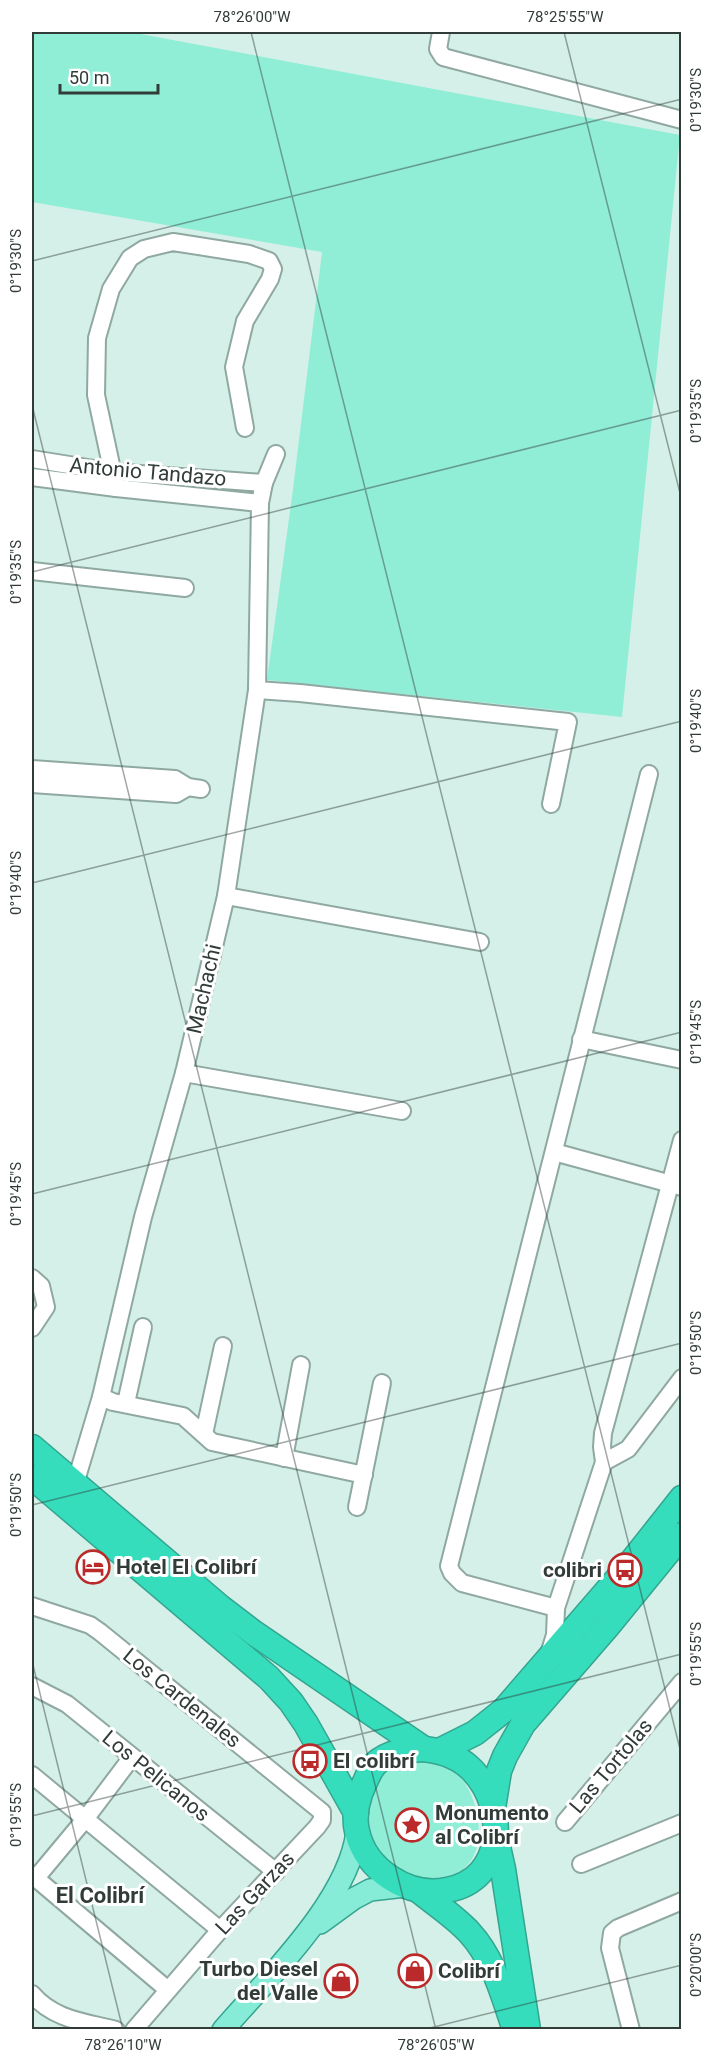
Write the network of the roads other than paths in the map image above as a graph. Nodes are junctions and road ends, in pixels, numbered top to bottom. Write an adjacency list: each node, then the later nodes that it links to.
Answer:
1 (440, 34): 2 (street)
2 (681, 120)
3 (245, 428): 8 (street)
4 (276, 454): 9 (street, Machachi)
5 (32, 459): 8 (street, Antonio Tandazo)
6 (32, 477): 8 (street, Antonio Tandazo)
7 (223, 479): 8 (street, Antonio Tandazo); 9 (street, Antonio Tandazo); 10 (street)
8 (114, 480): 10 (street, Antonio Tandazo)
9 (264, 483): 11 (street, Machachi)
10 (223, 499): 11 (street, Antonio Tandazo)
11 (260, 503): 14 (street, Machachi)
12 (32, 571): 13 (street)
13 (185, 588)
14 (257, 690): 18 (street); 19 (street, Machachi)
15 (32, 769): 17 (street)
16 (649, 774): 21 (street)
17 (32, 784)
18 (551, 804)
19 (226, 896): 20 (street); 23 (street, Machachi)
20 (480, 942)
21 (581, 1039): 22 (street); 26 (street)
22 (681, 1060)
23 (184, 1073): 24 (street); 36 (street, Machachi)
24 (402, 1111)
25 (681, 1140): 27 (street)
26 (554, 1152): 27 (street); 49 (street)
27 (676, 1185): 41 (street)
28 (32, 1278): 29 (street)
29 (37, 1298): 31 (street)
30 (143, 1327): 37 (street)
31 (32, 1328)
32 (223, 1346): 38 (street)
33 (301, 1365): 40 (street)
34 (681, 1378): 41 (street)
35 (382, 1383): 42 (street)
36 (101, 1397): 37 (street); 44 (street, Machachi)
37 (126, 1403): 38 (street)
38 (204, 1434): 40 (street)
39 (32, 1447): 44 (highway)
40 (284, 1458): 42 (street)
41 (604, 1462): 49 (street)
42 (364, 1475): 46 (street)
43 (32, 1477): 59 (highway)
44 (75, 1484): 53 (highway)
45 (681, 1498): 50 (highway)
46 (357, 1507)
47 (681, 1535): 56 (highway)
48 (32, 1606): 57 (street, Los Cardenales)
49 (556, 1608): 50 (street)
50 (545, 1662): 53 (highway)
51 (681, 1682): 60 (street, Las Tortolas)
52 (32, 1686): 54 (street, Los Pelicanos)
53 (431, 1750): 56 (highway); 59 (highway)
54 (132, 1757): 58 (street); 64 (street, Los Pelicanos)
55 (32, 1775): 58 (street)
56 (493, 1808): 62 (highway)
57 (321, 1810): 64 (street, Las Garzas)
58 (86, 1818): 65 (street); 68 (street)
59 (356, 1822): 66 (highway); 69 (main road)
60 (565, 1822)
61 (681, 1823): 63 (street)
62 (496, 1838): 66 (highway); 76 (highway)
63 (581, 1864)
64 (276, 1872): 68 (street, Las Garzas)
65 (34, 1876): 70 (street)
66 (411, 1888): 69 (main road); 75 (highway)
67 (681, 1901): 77 (street)
68 (220, 1930): 70 (street, Las Garzas)
69 (307, 1932): 74 (main road)
70 (168, 1990): 73 (street, Las Garzas)
71 (32, 1994): 72 (street)
72 (116, 2030)
73 (134, 2030)
74 (223, 2030)
75 (515, 2030)
76 (528, 2030)
77 (631, 2030)

